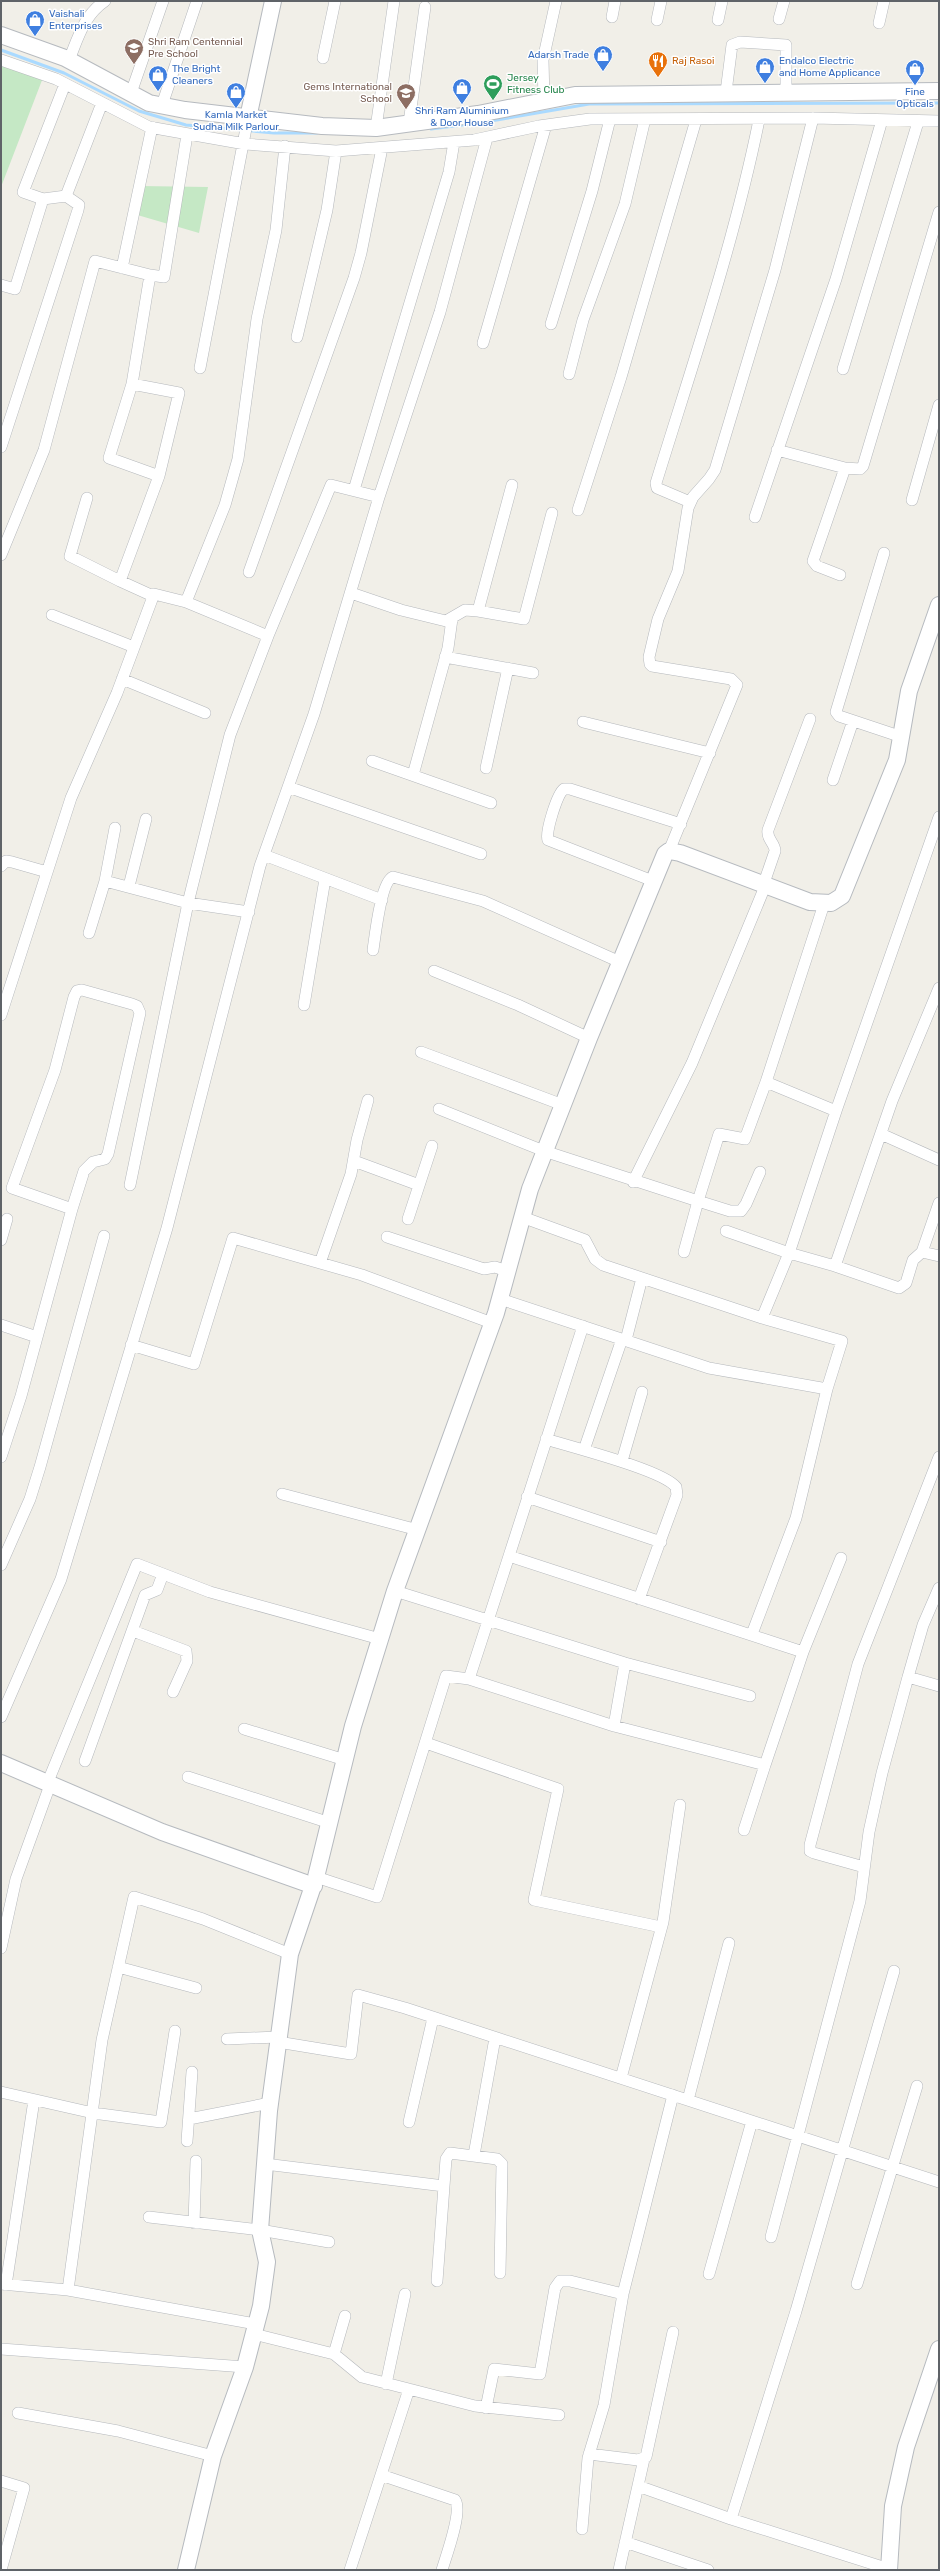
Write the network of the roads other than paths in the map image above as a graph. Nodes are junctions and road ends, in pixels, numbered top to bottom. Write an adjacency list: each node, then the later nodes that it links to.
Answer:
1 (105, 1): 22 (street)
2 (163, 1): 27 (street)
3 (197, 1): 30 (street)
4 (272, 1): 37 (street)
5 (336, 1): 20 (street)
6 (394, 1): 43 (street)
7 (556, 1): 28 (street)
8 (615, 1): 14 (street)
9 (661, 1): 16 (street)
10 (722, 1): 17 (street)
11 (784, 1): 15 (street)
12 (884, 1): 18 (street)
13 (425, 7): 40 (street)
14 (612, 17)
15 (779, 19)
16 (657, 20)
17 (718, 20)
18 (879, 23)
19 (1, 35): 22 (street)
20 (323, 58)
21 (1, 60): 23 (street)
22 (69, 60): 27 (street)
23 (65, 84): 29 (street); 52 (street)
24 (939, 91): 26 (street)
25 (726, 92): 26 (street); 26 (street); 28 (street)
26 (786, 92)
27 (130, 93): 30 (street)
28 (544, 101): 40 (street)
29 (102, 103): 42 (street); 51 (street)
30 (162, 105): 37 (street)
31 (812, 118): 35 (street); 36 (street); 74 (street)
32 (610, 119): 33 (street); 41 (street); 57 (street)
33 (645, 119): 34 (street); 62 (street)
34 (696, 120): 35 (street); 75 (street)
35 (759, 120): 74 (street)
36 (882, 120): 39 (street); 66 (street)
37 (248, 121): 43 (street); 46 (street)
38 (939, 121): 39 (street)
39 (918, 122): 61 (street)
40 (408, 123): 43 (street)
41 (546, 126): 45 (street); 59 (street)
42 (152, 127): 44 (street); 54 (street)
43 (376, 128)
44 (187, 135): 46 (street); 55 (street)
45 (487, 138): 47 (street); 71 (street)
46 (245, 142): 48 (street); 60 (street)
47 (454, 142): 49 (street); 70 (street)
48 (285, 146): 50 (street); 85 (street)
49 (382, 148): 50 (street); 80 (street)
50 (336, 151): 58 (street)
51 (66, 196): 52 (street); 65 (street)
52 (43, 199): 56 (street)
53 (939, 212): 67 (street)
54 (122, 268): 55 (street); 79 (street)
55 (150, 275): 63 (street)
56 (1, 285)
57 (551, 324)
58 (297, 337)
59 (483, 343)
60 (200, 368)
61 (843, 369)
62 (569, 374)
63 (132, 384): 68 (street); 68 (street)
64 (939, 405): 73 (street)
65 (1, 447)
66 (777, 450): 67 (street); 77 (street)
67 (845, 468): 81 (street)
68 (159, 476): 82 (street)
69 (512, 485): 87 (street)
70 (354, 490): 71 (street); 90 (street)
71 (379, 497): 83 (street)
72 (87, 498): 82 (street)
73 (912, 500)
74 (690, 502): 101 (street)
75 (578, 510)
76 (552, 512): 87 (street)
77 (755, 517)
78 (884, 553): 98 (street)
79 (1, 555)
80 (249, 572)
81 (840, 575)
82 (120, 581): 84 (street)
83 (351, 593): 89 (street); 106 (street)
84 (153, 596): 85 (street); 91 (street)
85 (186, 602): 90 (street)
86 (939, 605): 100 (street)
87 (478, 611): 89 (street)
88 (52, 615): 91 (street)
89 (452, 618): 92 (street)
90 (268, 636): 123 (street)
91 (134, 647): 95 (street)
92 (445, 657): 93 (street); 104 (street)
93 (508, 668): 94 (street); 103 (street)
94 (534, 673)
95 (122, 679): 96 (street); 116 (street)
96 (205, 712)
97 (810, 719): 120 (street)
98 (853, 721): 100 (street); 105 (street)
99 (583, 722): 101 (street)
100 (902, 737): 124 (street)
101 (710, 753): 110 (street)
102 (372, 761): 104 (street)
103 (486, 768)
104 (413, 775): 107 (street)
105 (833, 780)
106 (288, 787): 113 (street); 114 (street)
107 (491, 803)
108 (939, 818): 139 (street)
109 (146, 819): 121 (street)
110 (681, 824): 112 (street); 119 (street)
111 (115, 828): 118 (street)
112 (669, 852): 119 (street); 120 (street)
113 (481, 854)
114 (264, 855): 117 (street); 125 (street)
115 (1, 866): 116 (street)
116 (47, 872): 132 (street)
117 (325, 879): 122 (street); 131 (street)
118 (105, 881): 121 (street); 126 (street)
119 (654, 881): 128 (street)
120 (765, 883): 124 (street); 146 (street)
121 (129, 886): 123 (street)
122 (382, 900): 127 (street); 128 (street)
123 (188, 903): 125 (street); 147 (street)
124 (824, 904): 135 (street)
125 (249, 912): 174 (street)
126 (89, 933)
127 (373, 950)
128 (620, 962): 133 (street)
129 (434, 971): 133 (street)
130 (939, 988): 140 (street)
131 (304, 1005)
132 (1, 1015)
133 (589, 1038): 137 (street)
134 (421, 1052): 137 (street)
135 (766, 1082): 139 (street); 149 (street)
136 (368, 1100): 144 (street)
137 (562, 1105): 142 (street)
138 (439, 1109): 142 (street)
139 (836, 1111): 161 (street)
140 (881, 1134): 143 (street); 164 (street)
141 (432, 1146): 148 (street)
142 (544, 1151): 146 (street); 152 (street)
143 (939, 1160)
144 (354, 1161): 148 (street); 163 (street)
145 (760, 1172): 149 (street)
146 (633, 1182): 149 (street)
147 (130, 1185)
148 (419, 1185): 154 (street)
149 (698, 1201): 159 (street)
150 (939, 1203): 160 (street)
151 (72, 1209): 151 (street); 172 (street)
152 (522, 1217): 165 (street); 166 (street)
153 (7, 1219): 158 (street)
154 (408, 1220)
155 (726, 1232): 161 (street)
156 (104, 1236): 188 (street)
157 (387, 1237): 165 (street)
158 (1, 1240)
159 (684, 1252)
160 (922, 1252): 162 (street); 164 (street)
161 (788, 1253): 164 (street); 168 (street)
162 (939, 1256)
163 (320, 1263): 169 (street); 174 (street)
164 (835, 1266)
165 (507, 1271): 167 (street)
166 (642, 1278): 168 (street); 173 (street)
167 (500, 1299): 169 (street); 171 (street)
168 (762, 1318): 175 (street)
169 (492, 1323): 184 (street)
170 (1, 1325): 172 (street)
171 (583, 1326): 173 (street); 177 (street)
172 (37, 1337): 180 (street)
173 (624, 1340): 175 (street); 178 (street)
174 (131, 1345): 204 (street)
175 (827, 1390): 195 (street)
176 (642, 1392): 181 (street)
177 (546, 1439): 178 (street); 183 (street)
178 (584, 1450): 181 (street)
179 (939, 1457): 217 (street)
180 (1, 1458)
181 (622, 1461): 185 (street)
182 (282, 1494): 184 (street)
183 (528, 1497): 185 (street); 186 (street)
184 (418, 1530): 191 (street)
185 (661, 1542): 192 (street)
186 (508, 1556): 192 (street); 193 (street)
187 (841, 1558): 197 (street)
188 (1, 1564)
189 (163, 1574): 194 (street); 196 (street); 213 (street)
190 (939, 1588): 199 (street)
191 (395, 1591): 193 (street); 196 (street)
192 (640, 1598): 195 (street)
193 (487, 1620): 198 (street); 200 (street)
194 (133, 1631): 202 (street); 209 (street)
195 (752, 1634): 197 (street)
196 (380, 1639): 208 (street)
197 (803, 1652): 211 (street)
198 (625, 1663): 203 (street); 205 (street)
199 (908, 1677): 201 (street); 217 (street)
200 (469, 1679): 205 (street); 207 (street)
201 (939, 1686)
202 (173, 1692)
203 (750, 1696)
204 (1, 1717)
205 (614, 1726): 211 (street)
206 (244, 1729): 208 (street)
207 (426, 1743): 218 (street); 219 (street)
208 (345, 1760): 215 (street)
209 (85, 1761)
210 (1, 1763): 213 (street)
211 (764, 1765): 216 (street)
212 (188, 1777): 215 (street)
213 (49, 1784): 218 (street); 221 (street)
214 (680, 1805): 219 (street)
215 (330, 1823): 218 (street)
216 (744, 1830)
217 (864, 1867): 243 (street)
218 (315, 1882): 222 (street)
219 (661, 1928): 232 (street)
220 (730, 1943): 237 (street)
221 (1, 1948)
222 (290, 1954): 223 (street); 230 (street)
223 (118, 1967): 225 (street); 239 (street)
224 (894, 1971): 245 (street)
225 (196, 1988)
226 (434, 2018): 228 (street); 230 (street); 242 (street)
227 (175, 2031): 239 (street)
228 (495, 2038): 232 (street); 246 (street)
229 (227, 2039): 230 (street)
230 (278, 2040): 238 (street)
231 (192, 2072): 240 (street)
232 (621, 2078): 235 (street)
233 (917, 2086): 249 (street)
234 (1, 2092): 236 (street)
235 (673, 2095): 237 (street); 264 (street)
236 (34, 2100): 239 (street); 261 (street)
237 (688, 2100): 241 (street)
238 (270, 2103): 240 (street); 248 (street)
239 (92, 2113): 262 (street)
240 (189, 2119): 244 (street)
241 (752, 2121): 243 (street); 258 (street)
242 (409, 2122)
243 (798, 2136): 245 (street); 255 (street)
244 (187, 2141)
245 (843, 2151): 249 (street); 284 (street)
246 (474, 2155): 251 (street); 257 (street)
247 (196, 2161): 253 (street)
248 (265, 2164): 251 (street); 254 (street)
249 (892, 2166): 250 (street); 260 (street)
250 (939, 2182)
251 (444, 2186): 259 (street)
252 (149, 2217): 253 (street)
253 (194, 2223): 254 (street)
254 (260, 2230): 256 (street); 266 (street)
255 (771, 2237)
256 (329, 2242)
257 (500, 2273)
258 (709, 2274)
259 (437, 2281)
260 (857, 2284)
261 (3, 2285): 262 (street)
262 (68, 2290): 266 (street)
263 (405, 2294): 273 (street)
264 (624, 2294): 275 (street); 278 (street)
265 (345, 2316): 270 (street)
266 (255, 2329): 270 (street); 271 (street)
267 (672, 2332): 280 (street)
268 (1, 2349): 271 (street)
269 (939, 2349): 272 (street)
270 (334, 2354): 273 (street)
271 (245, 2367): 279 (street)
272 (935, 2374): 293 (street)
273 (386, 2384): 274 (street)
274 (409, 2389): 275 (street); 281 (street)
275 (486, 2408): 277 (street)
276 (18, 2413): 279 (street)
277 (559, 2415)
278 (589, 2454): 280 (street); 285 (street)
279 (213, 2456): 288 (street)
280 (644, 2459): 283 (street)
281 (381, 2475): 289 (street); 290 (street)
282 (1, 2481): 287 (street)
283 (638, 2486): 284 (street); 286 (street)
284 (731, 2519): 293 (street)
285 (582, 2528)
286 (625, 2542): 291 (street); 292 (street)
287 (1, 2570)
288 (186, 2570)
289 (350, 2570)
290 (442, 2570)
291 (619, 2570)
292 (708, 2570)
293 (889, 2570)

